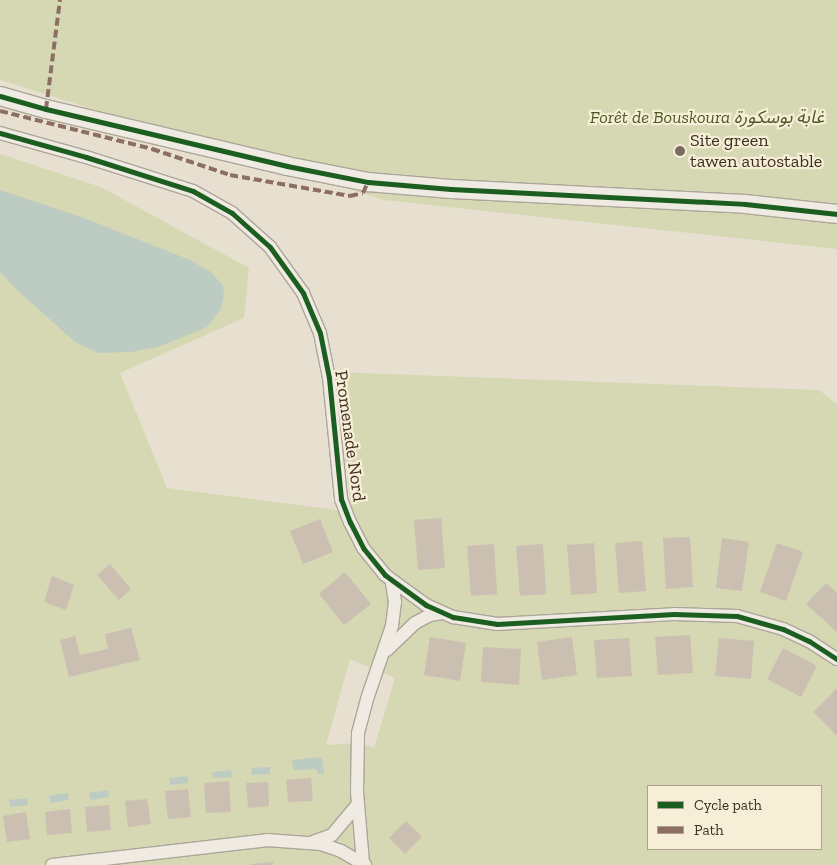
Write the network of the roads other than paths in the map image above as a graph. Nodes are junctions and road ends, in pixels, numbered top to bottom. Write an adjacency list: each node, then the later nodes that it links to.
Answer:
1 (0, 96): 3 (street)
2 (0, 133): 4 (street, Promenade Nord)
3 (837, 214)
4 (392, 582): 5 (street, Promenade Nord); 6 (street)
5 (442, 613): 6 (street); 7 (street, Promenade Nord)
6 (382, 656): 8 (street)
7 (837, 659)
8 (357, 805): 9 (street); 10 (street)
9 (311, 842): 10 (street); 12 (street)
10 (364, 864)
11 (52, 865): 12 (street)
12 (58, 865)

